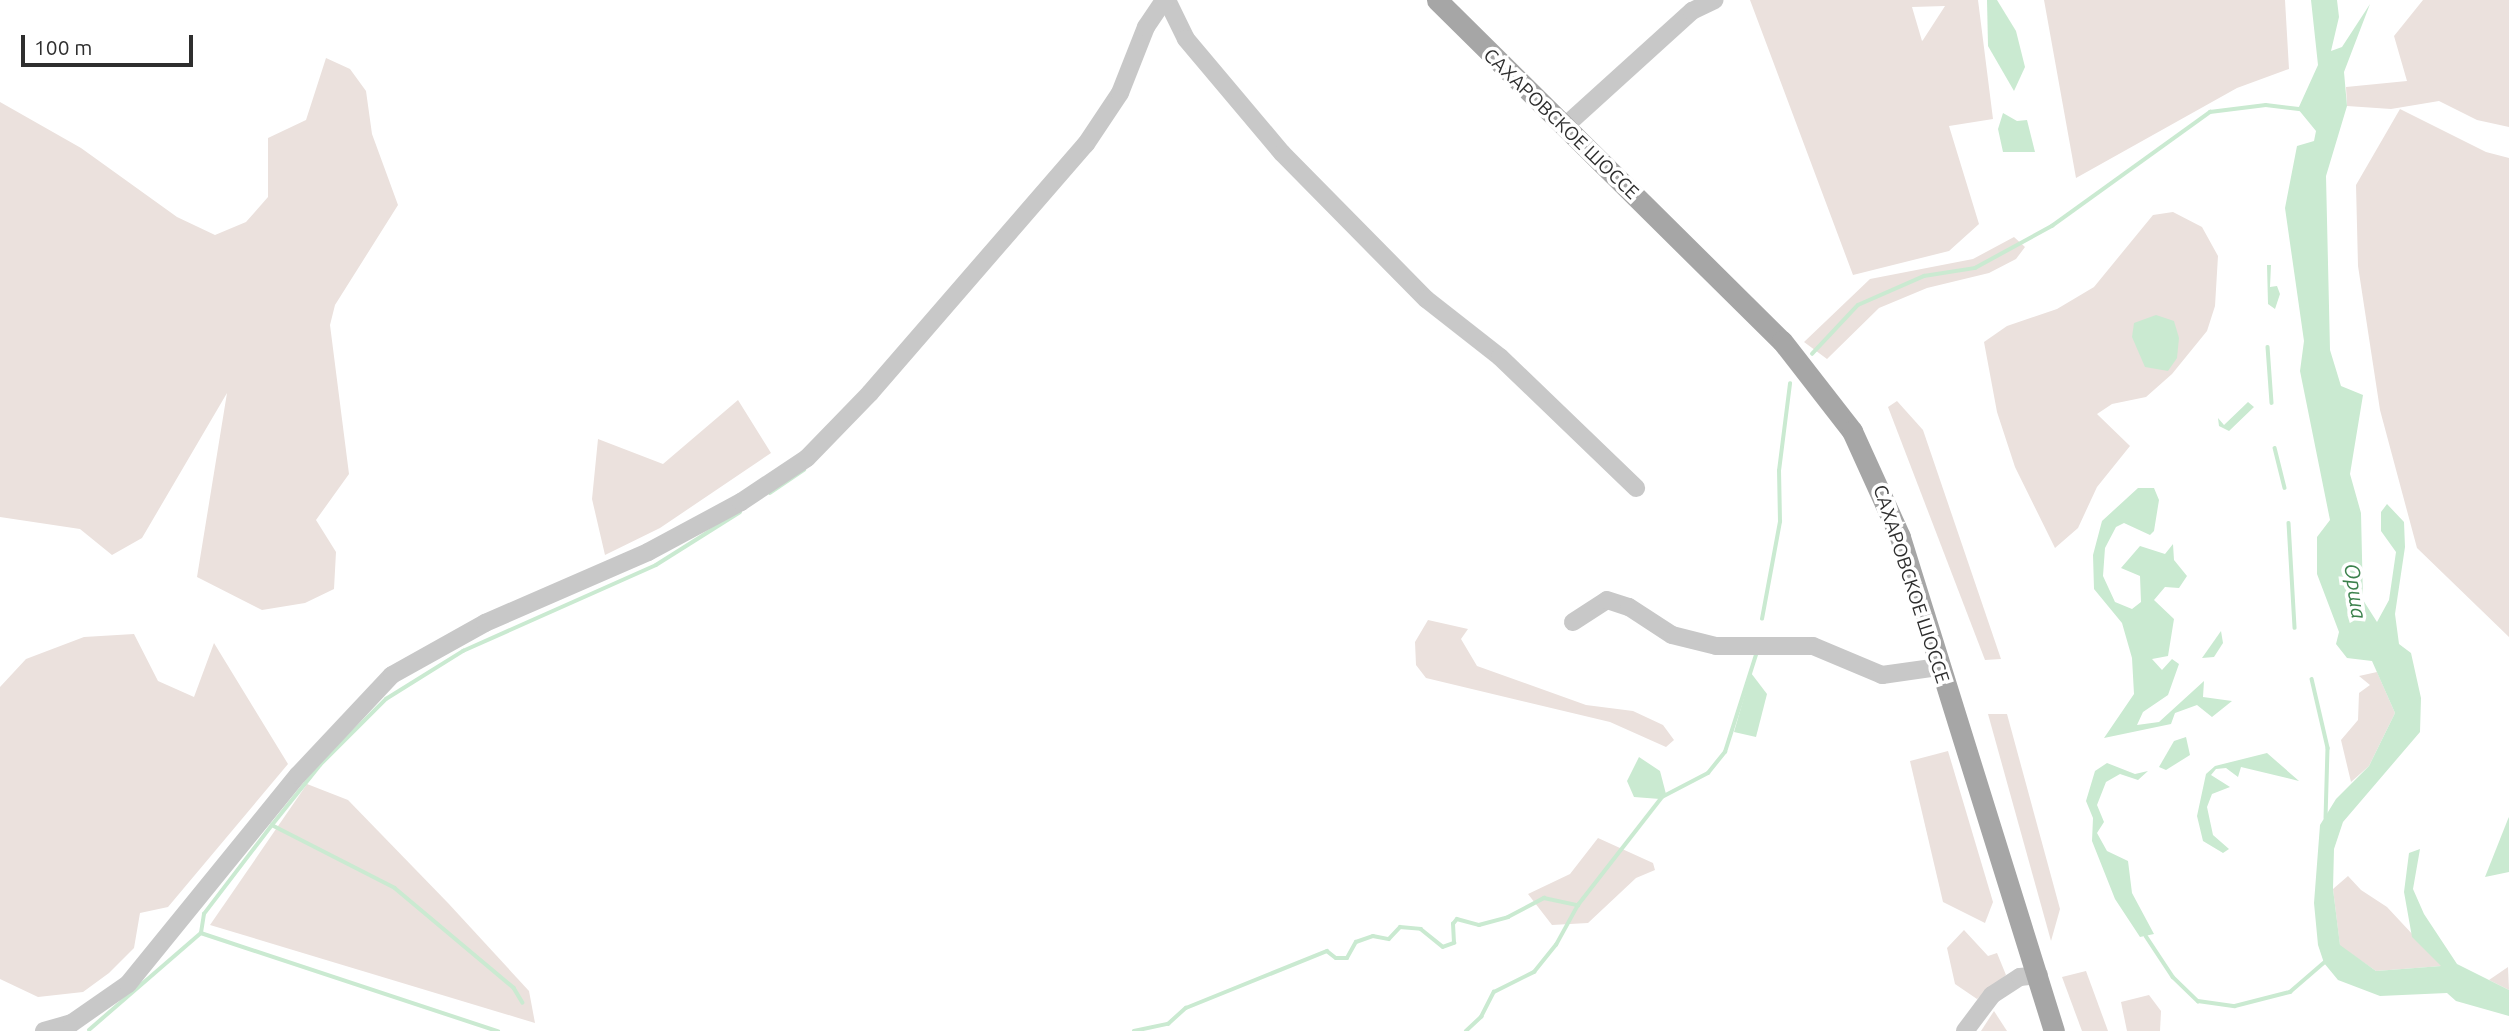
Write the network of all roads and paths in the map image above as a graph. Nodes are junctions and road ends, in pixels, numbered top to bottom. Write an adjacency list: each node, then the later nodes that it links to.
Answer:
1 (1165, 0): 5 (street); 9 (street)
2 (1437, 0): 4 (main road, САХАРОВСКОЕ ШОССЕ)
3 (1715, 0): 4 (street)
4 (1564, 127): 7 (main road, САХАРОВСКОЕ ШОССЕ)
5 (1636, 488)
6 (1573, 622): 7 (street)
7 (1939, 667): 8 (main road, САХАРОВСКОЕ ШОССЕ)
8 (2039, 975): 10 (street); 11 (main road, САХАРОВСКОЕ ШОССЕ)
9 (44, 1031)
10 (1965, 1031)
11 (2054, 1031)

